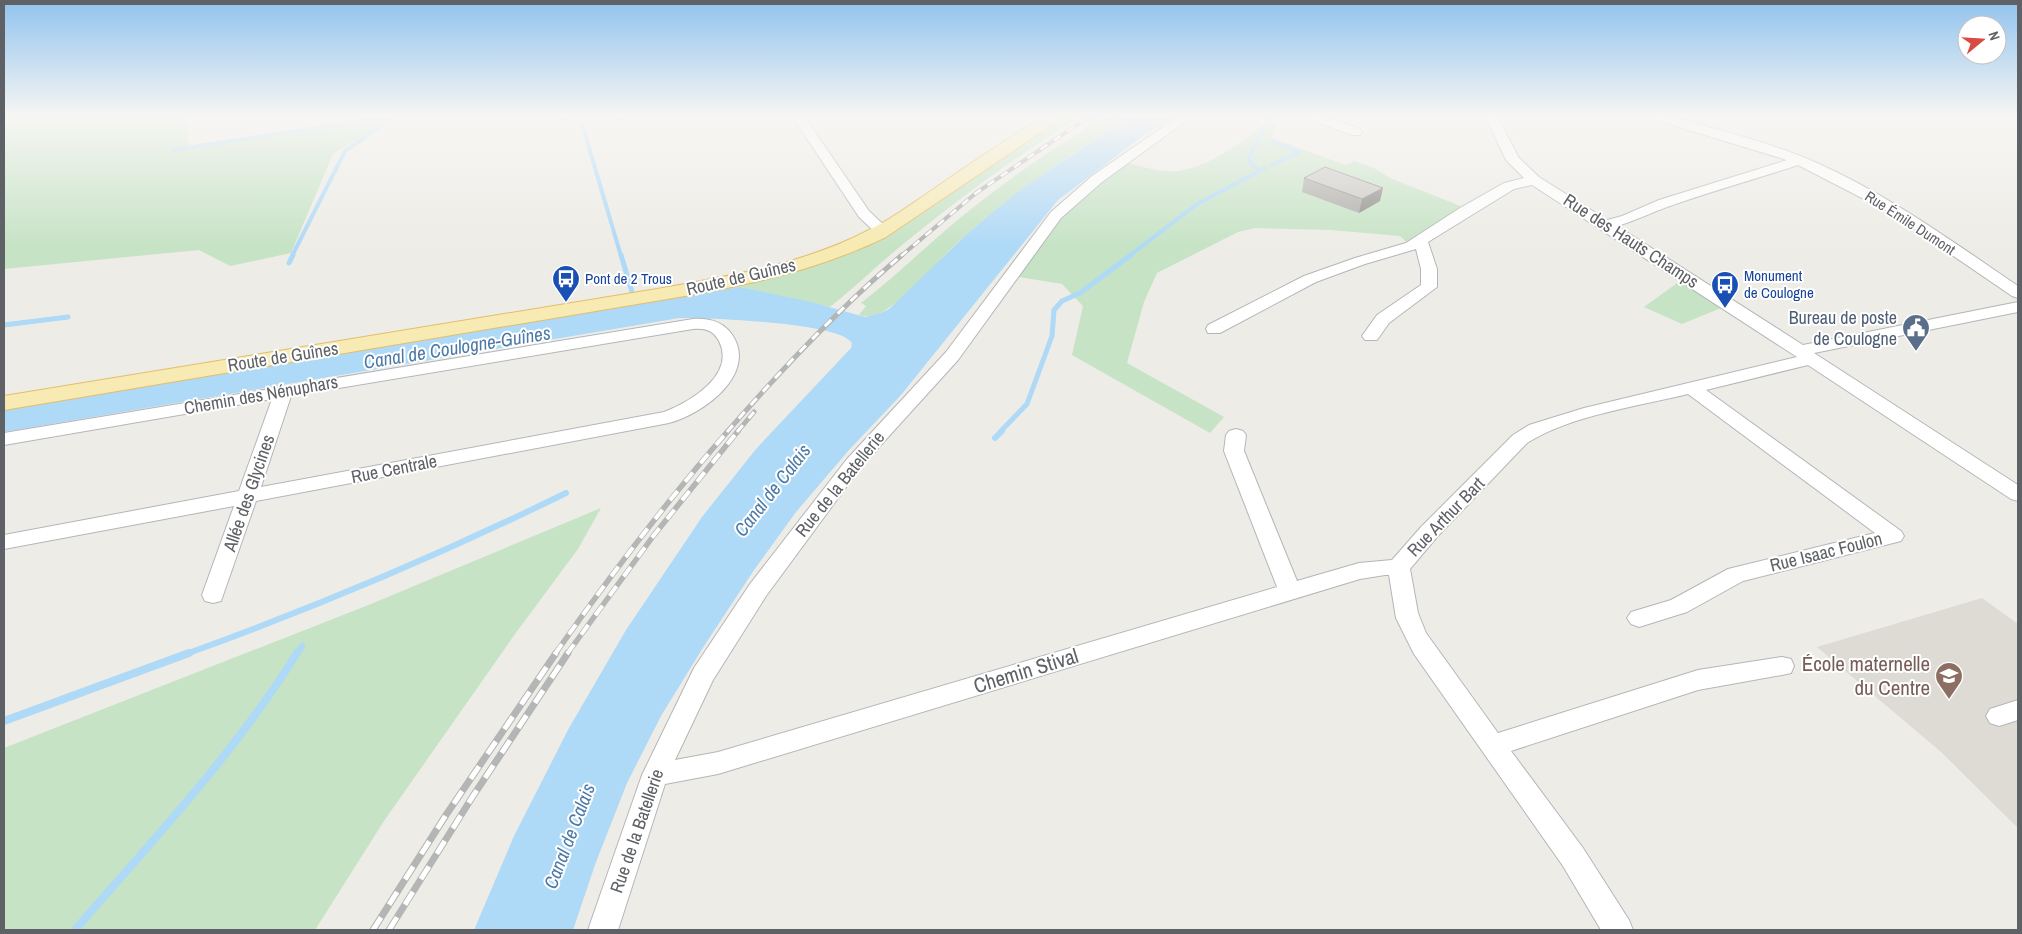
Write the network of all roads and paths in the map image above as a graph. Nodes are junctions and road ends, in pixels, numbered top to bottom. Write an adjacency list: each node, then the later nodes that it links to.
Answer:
1 (827, 160): 8 (street)
2 (987, 160): 8 (main road, Route de Guînes)
3 (1125, 160): 30 (street, Rue de la Batellerie)
4 (1513, 160): 6 (street, Rue des Hauts Champs)
5 (1799, 160): 7 (street); 10 (street, Rue Émile Dumont)
6 (1534, 180): 7 (street, Rue des Hauts Champs); 9 (street)
7 (1605, 224): 15 (street, Rue des Hauts Champs)
8 (882, 231): 18 (main road, Route de Guînes)
9 (1420, 240): 12 (street); 14 (street)
10 (2018, 293)
11 (2018, 307): 15 (street, Rue Arthur Bart)
12 (1214, 329)
13 (723, 333): 17 (street, Chemin des Nénuphars); 22 (street, Rue Centrale)
14 (1371, 336)
15 (1805, 355): 16 (street, Rue Arthur Bart); 21 (street, Rue des Hauts Champs)
16 (1690, 387): 24 (street, Rue Arthur Bart); 27 (street, Rue Isaac Foulon)
17 (284, 391): 20 (street, Chemin des Nénuphars); 22 (street, Allée des Glycines)
18 (4, 403)
19 (1236, 435): 25 (street)
20 (4, 439)
21 (2018, 494)
22 (248, 496): 23 (street, Rue Centrale); 26 (street, Allée des Glycines)
23 (4, 542)
24 (1398, 568): 25 (street, Chemin Stival); 29 (street, Rue Arthur Bart)
25 (1290, 592): 30 (street, Chemin Stival)
26 (212, 595)
27 (1639, 618)
28 (1782, 666): 29 (street)
29 (1492, 746): 32 (street, Rue Arthur Bart)
30 (655, 775): 31 (street, Rue de la Batellerie)
31 (602, 930)
32 (1618, 930)

